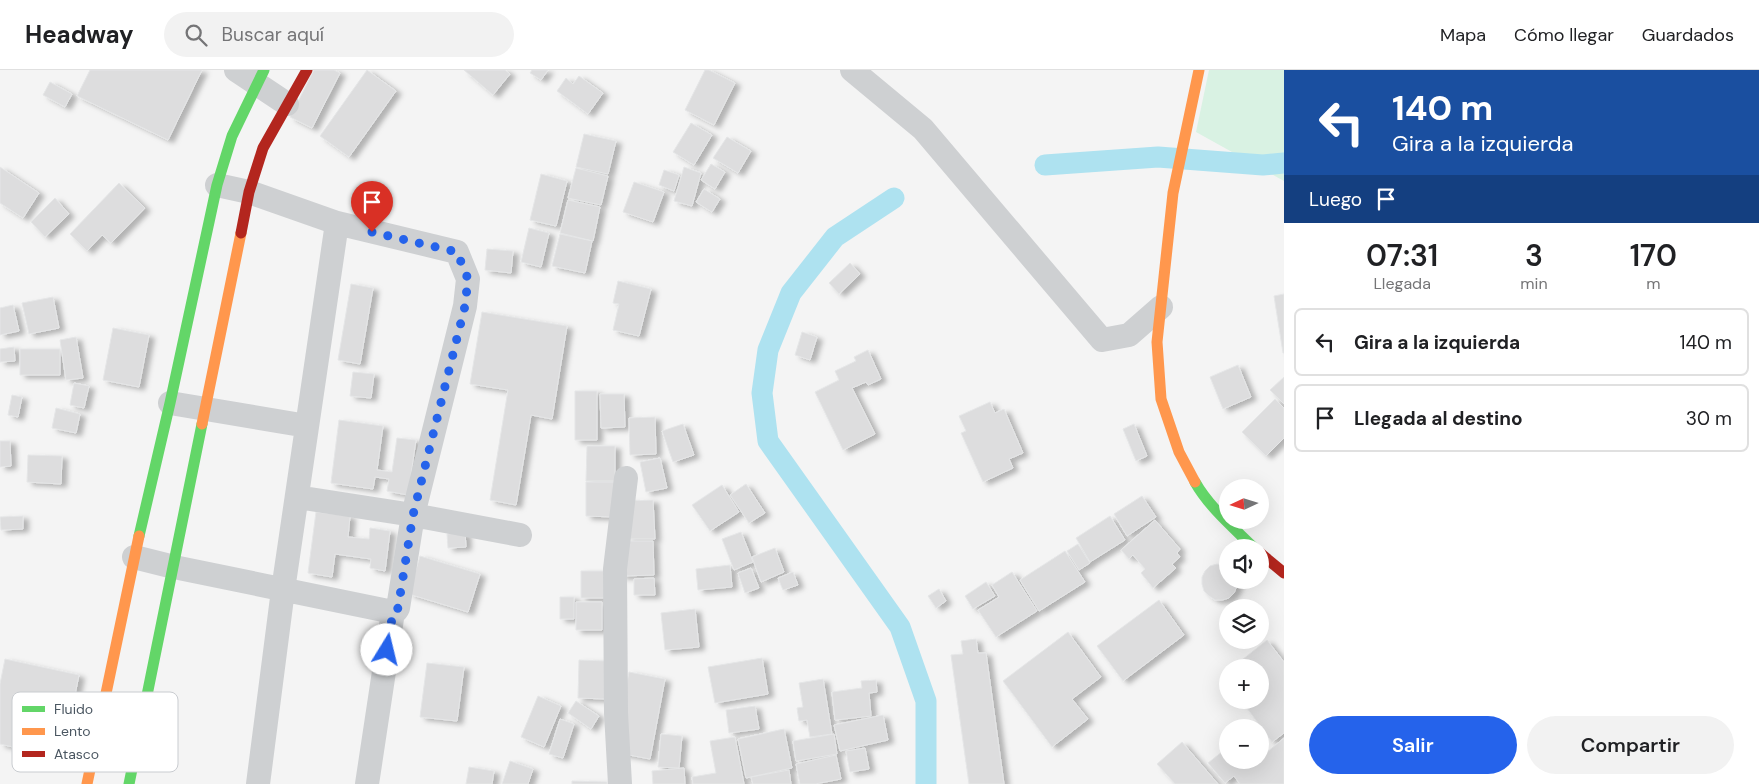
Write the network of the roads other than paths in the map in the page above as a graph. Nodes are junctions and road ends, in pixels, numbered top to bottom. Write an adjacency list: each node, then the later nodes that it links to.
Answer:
1 (236, 70): 5 (street)
2 (307, 70): 6 (main road)
3 (852, 70): 10 (street)
4 (1199, 70): 10 (main road)
5 (261, 77): 6 (street); 7 (main road)
6 (287, 104): 8 (main road)
7 (217, 185): 8 (street); 11 (main road)
8 (249, 192): 9 (street); 12 (main road)
9 (337, 223): 13 (street); 16 (street)
10 (1161, 307): 18 (main road)
11 (170, 403): 12 (street); 19 (main road)
12 (204, 408): 13 (street); 21 (main road)
13 (307, 426): 15 (street)
14 (626, 478): 29 (street)
15 (297, 497): 16 (street); 23 (street)
16 (413, 515): 17 (street); 24 (street)
17 (520, 535)
18 (1245, 539)
19 (134, 557): 21 (street); 25 (main road)
20 (1269, 561): 22 (main road)
21 (174, 567): 23 (street); 26 (main road)
22 (1284, 573)
23 (284, 590): 24 (street); 27 (street)
24 (393, 612): 28 (street)
25 (106, 692)
26 (148, 692)
27 (258, 784)
28 (367, 784)
29 (620, 784)

